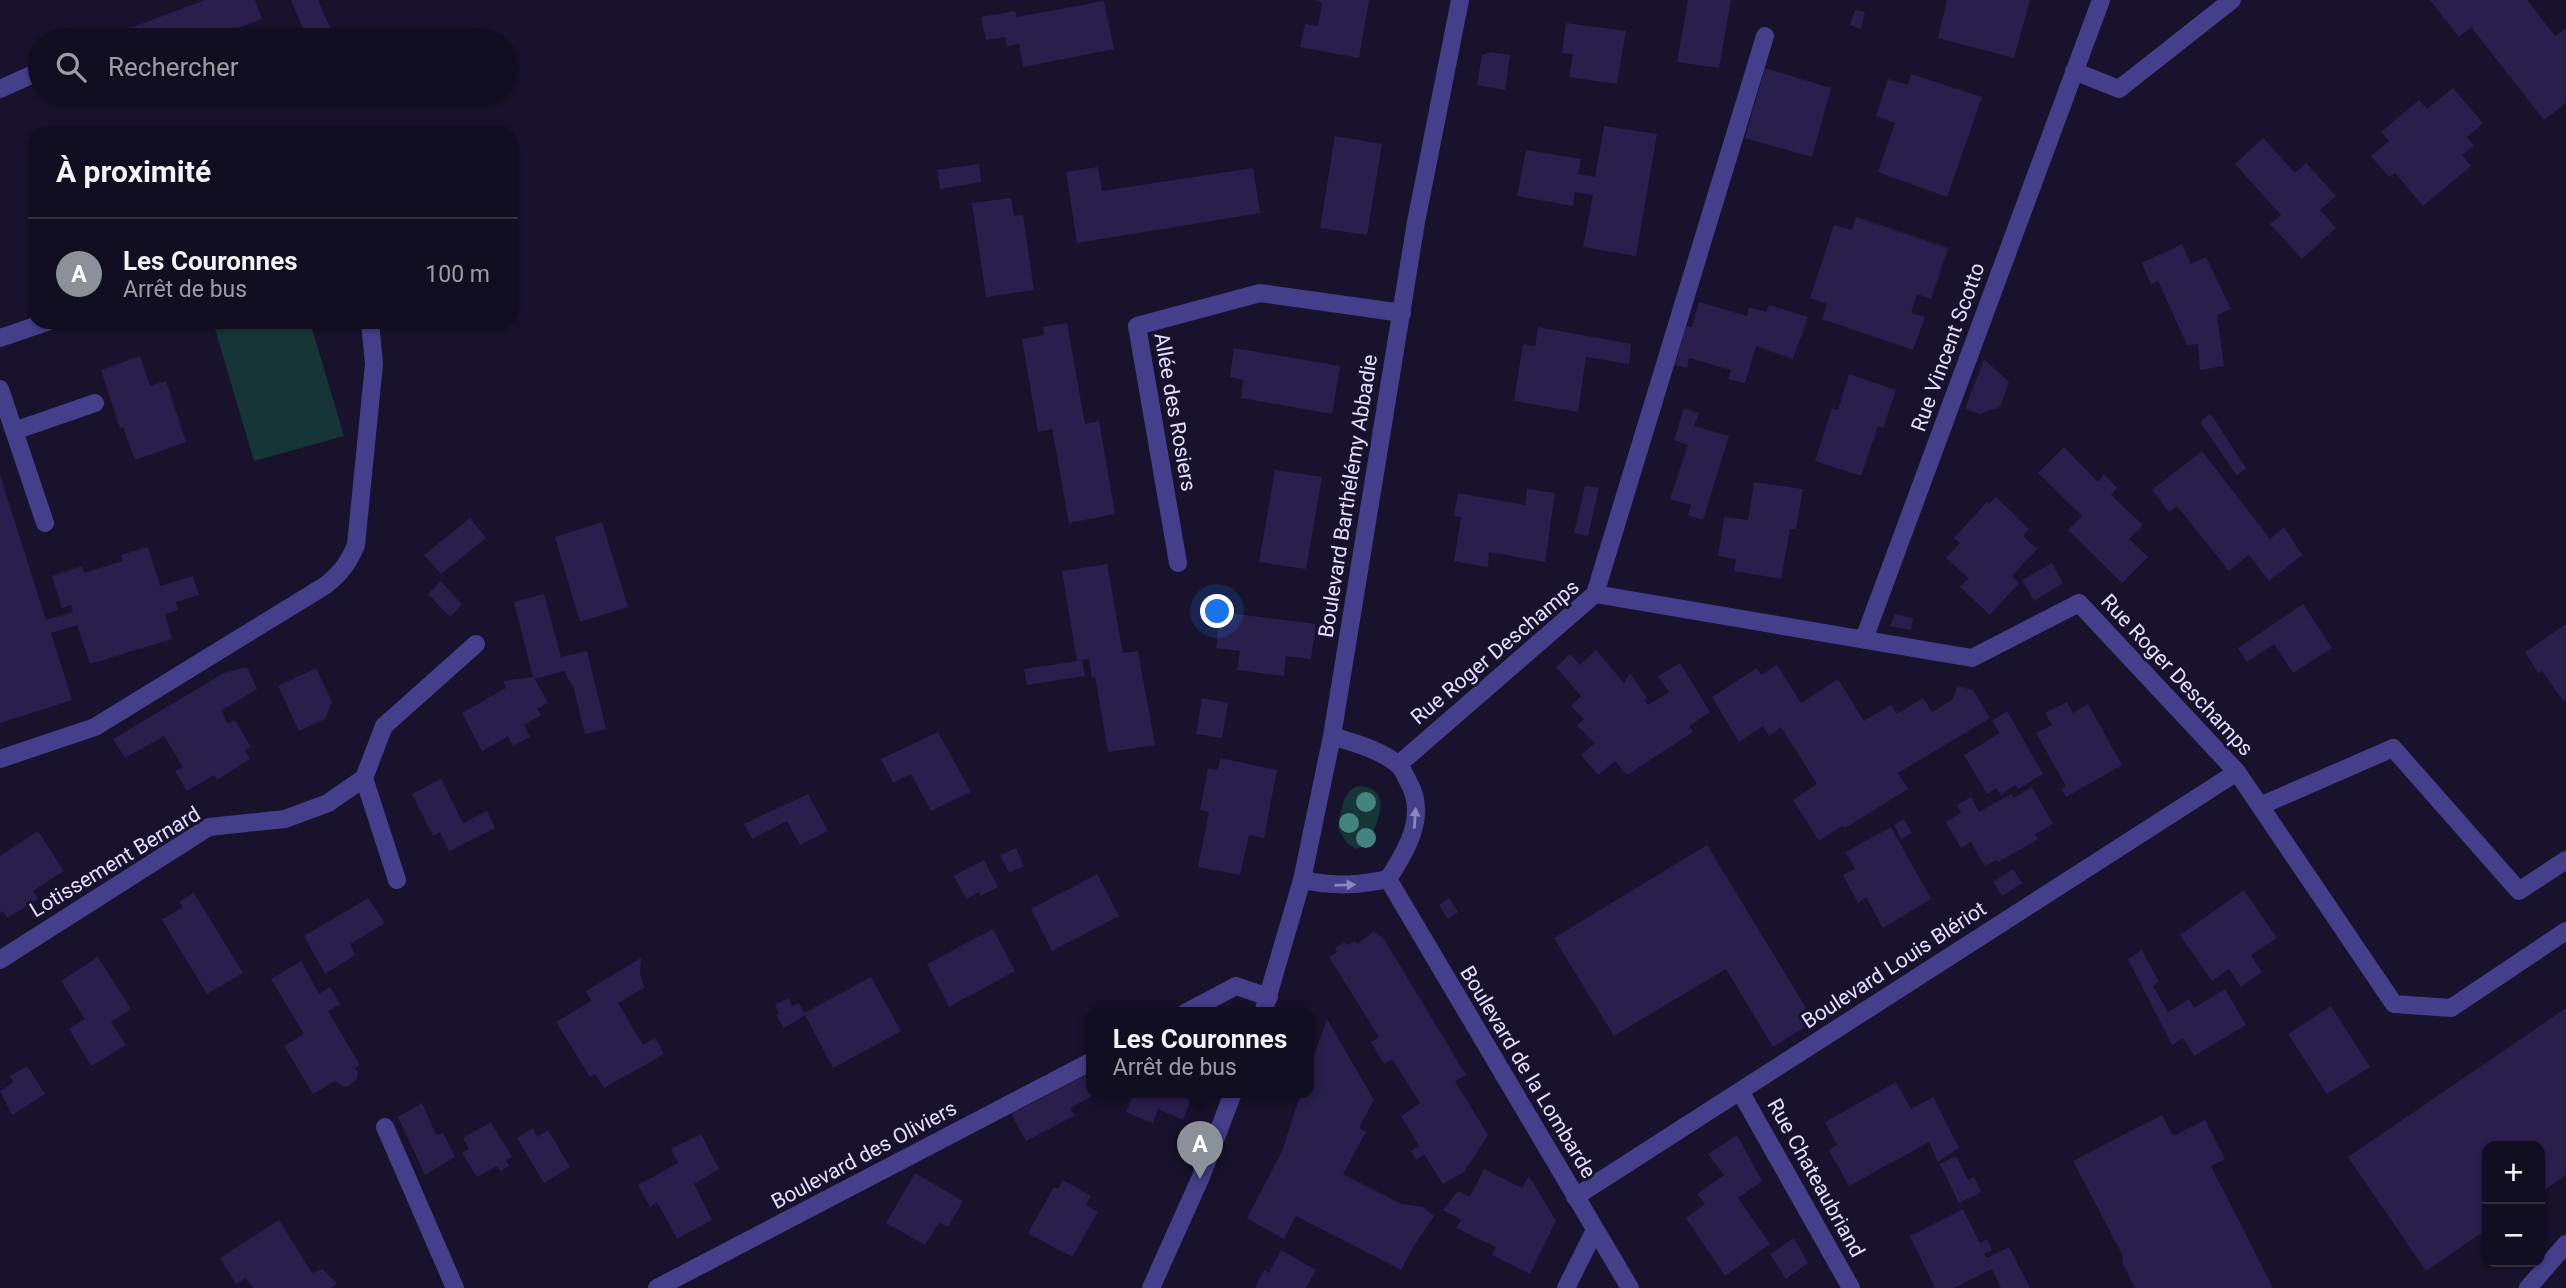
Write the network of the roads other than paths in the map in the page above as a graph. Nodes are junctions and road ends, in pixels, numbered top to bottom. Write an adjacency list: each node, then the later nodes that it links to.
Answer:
1 (1460, 0): 8 (street, Boulevard Barthélémy Abbadie)
2 (2101, 0): 5 (street, Rue Vincent Scotto)
3 (2232, 0): 5 (street)
4 (1765, 36): 17 (street)
5 (2074, 71): 18 (street, Rue Vincent Scotto)
6 (28, 76): 7 (street)
7 (0, 89)
8 (1402, 313): 16 (street, Allée des Rosiers); 20 (street, Boulevard Barthélémy Abbadie)
9 (28, 328): 11 (street)
10 (371, 329): 21 (street)
11 (0, 338)
12 (0, 389): 14 (street)
13 (95, 403): 14 (street)
14 (13, 431): 15 (street)
15 (45, 523)
16 (1178, 563)
17 (1595, 594): 18 (street, Rue Roger Deschamps); 22 (street, Rue Roger Deschamps)
18 (1864, 639): 23 (street, Rue Roger Deschamps)
19 (476, 644): 24 (street)
20 (1332, 736): 22 (street); 29 (street, Boulevard Barthélémy Abbadie)
21 (0, 759)
22 (1399, 764): 27 (street, one-way to 22)
23 (2237, 772): 25 (street, Rue Roger Deschamps); 35 (street, Boulevard Louis Blériot)
24 (363, 778): 28 (street); 31 (street, Lotissement Bernard)
25 (2260, 806): 26 (street); 30 (street, Rue Roger Deschamps)
26 (2566, 859)
27 (1388, 879): 29 (street, one-way to 27); 38 (street, Boulevard de la Lombarde)
28 (397, 880)
29 (1302, 880): 32 (street, Boulevard Barthélémy Abbadie)
30 (2566, 931)
31 (0, 960)
32 (1266, 1005): 33 (street)
33 (1196, 1007)
34 (1086, 1065): 42 (street, Boulevard des Oliviers)
35 (1740, 1091): 38 (street, Boulevard Louis Blériot); 46 (street, Rue Chateaubriand)
36 (1231, 1098): 43 (street)
37 (385, 1127): 41 (street)
38 (1575, 1197): 39 (street, Boulevard de la Lombarde)
39 (1595, 1230): 44 (street); 45 (street, Boulevard de la Lombarde)
40 (2566, 1244): 47 (street)
41 (455, 1288)
42 (657, 1288)
43 (1152, 1288)
44 (1566, 1288)
45 (1630, 1288)
46 (1851, 1288)
47 (2528, 1288)

